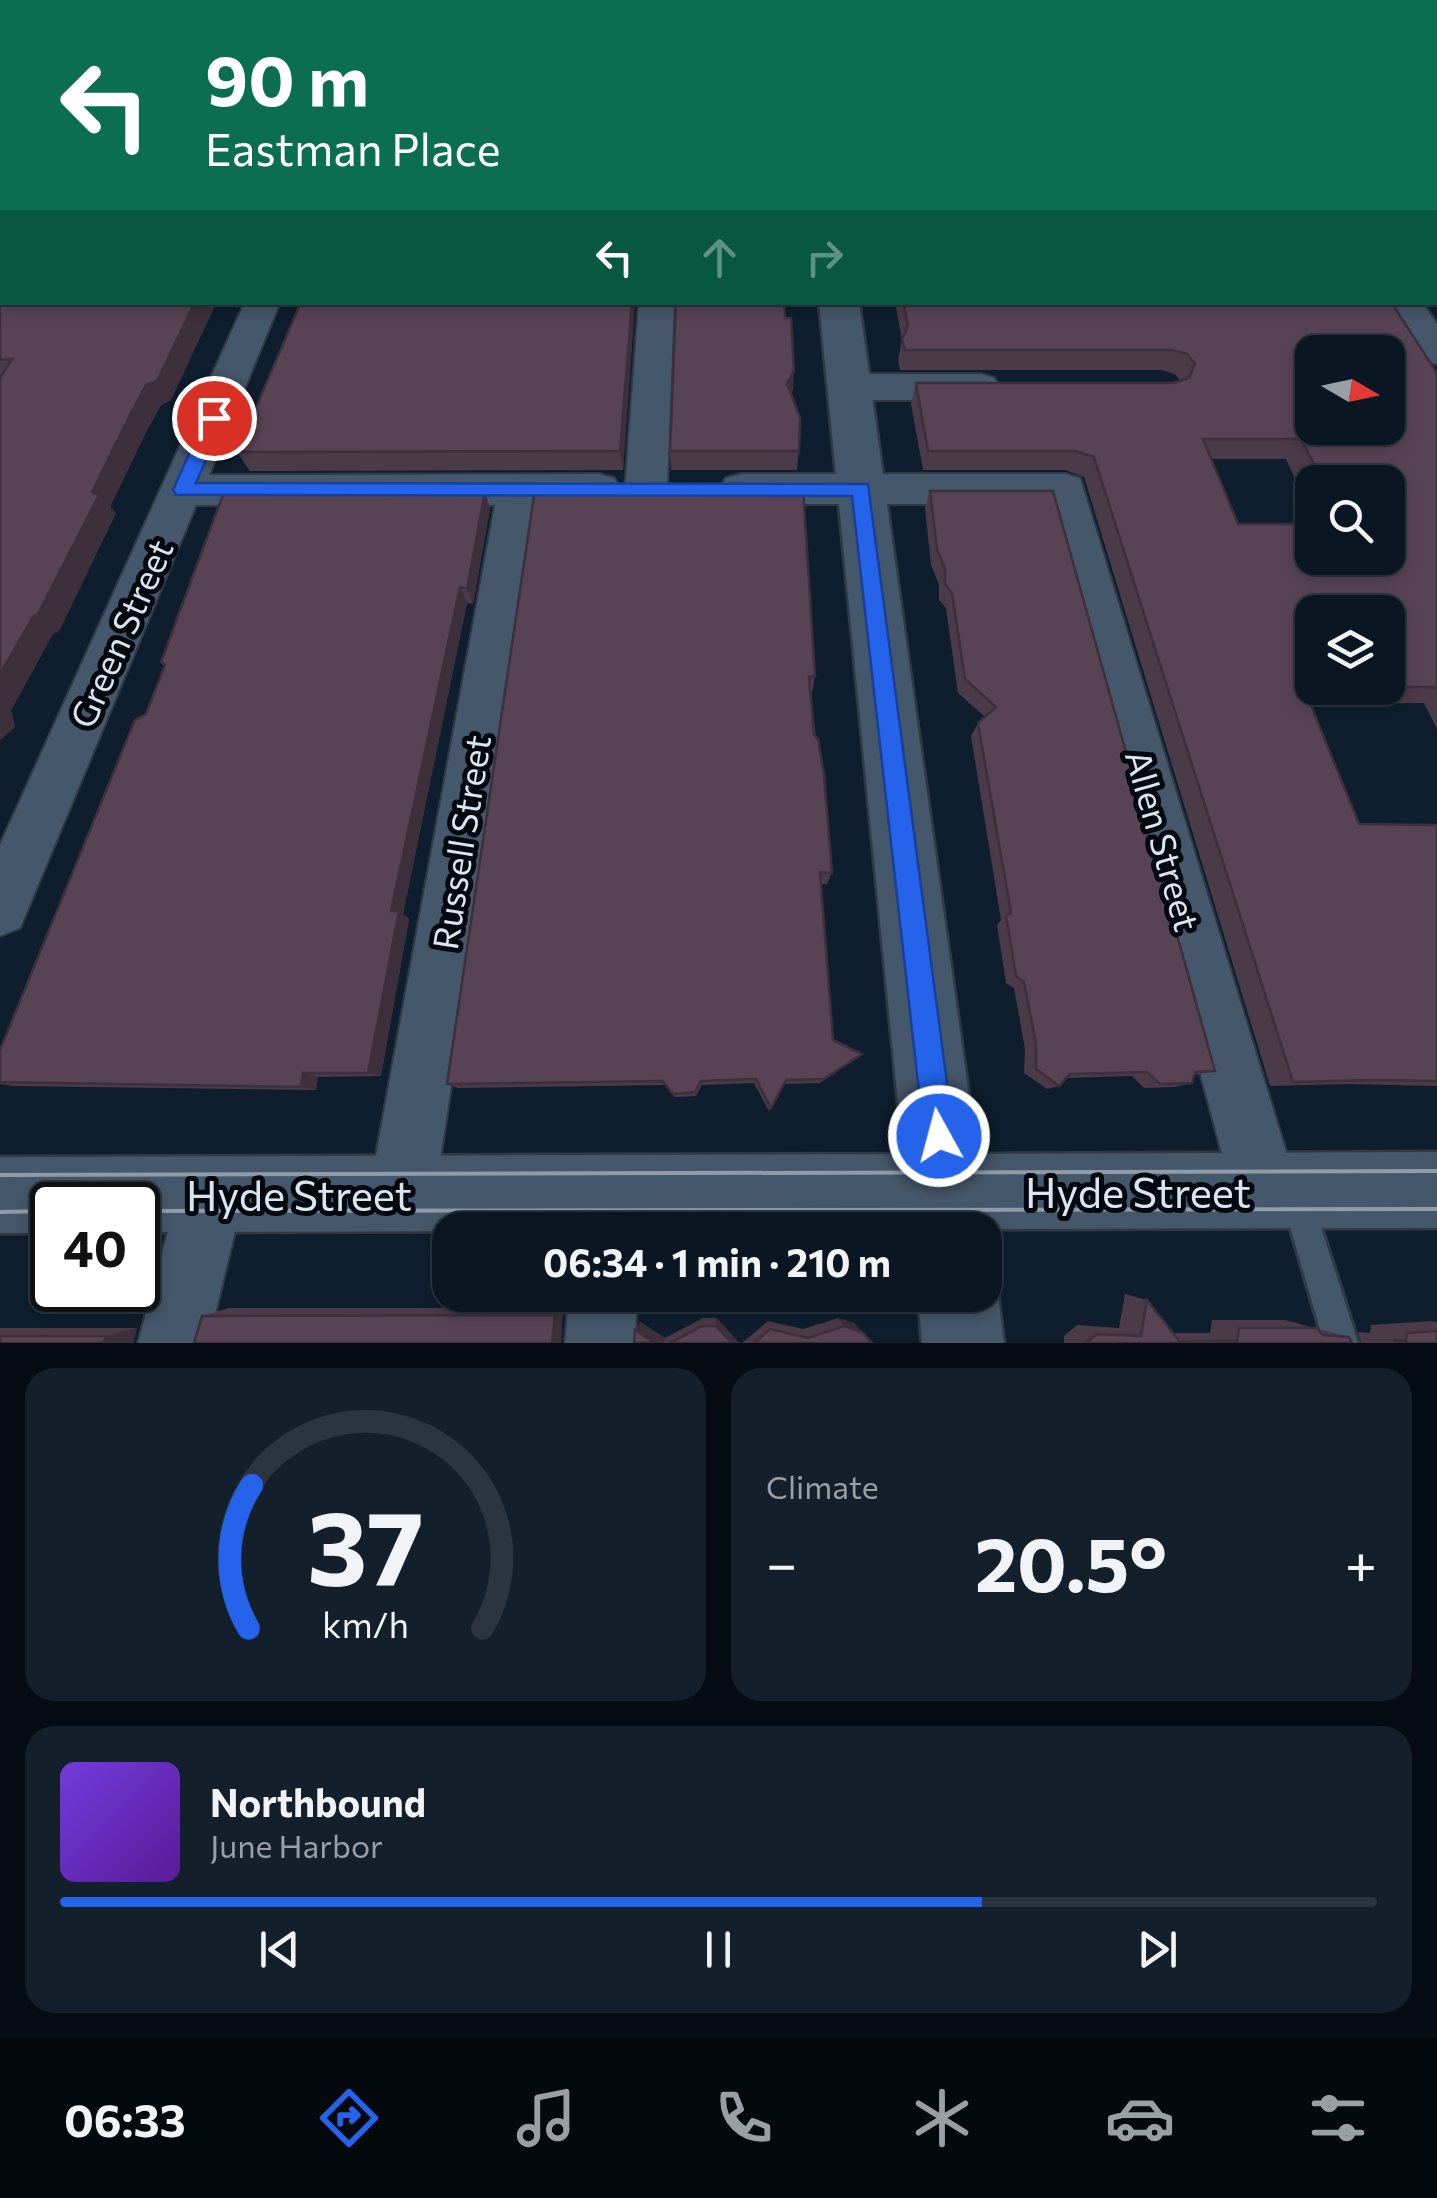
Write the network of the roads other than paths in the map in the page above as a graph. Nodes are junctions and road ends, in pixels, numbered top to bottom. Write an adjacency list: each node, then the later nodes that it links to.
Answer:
1 (262, 305): 10 (street, Green Street)
2 (657, 305): 8 (street)
3 (839, 305): 6 (street)
4 (1406, 305): 5 (street)
5 (1437, 352)
6 (849, 386): 7 (street); 9 (street)
7 (1009, 387)
8 (678, 489): 9 (street); 11 (street)
9 (861, 489): 14 (street, Allen Street); 18 (street)
10 (183, 490): 11 (street); 12 (street, Green Street)
11 (519, 490): 16 (street, Russell Street)
12 (0, 908)
13 (1437, 1190): 14 (street, Hyde Street)
14 (1280, 1191): 18 (street, Hyde Street); 25 (lane)
15 (211, 1194): 16 (street, Hyde Street); 17 (street, Hyde Street); 22 (street)
16 (402, 1194): 19 (street, Hyde Street)
17 (0, 1195)
18 (947, 1211): 19 (street, Hyde Street)
19 (608, 1212)
20 (602, 1312): 23 (street)
21 (959, 1312): 24 (street)
22 (173, 1343)
23 (600, 1343)
24 (962, 1343)
25 (1341, 1343)

